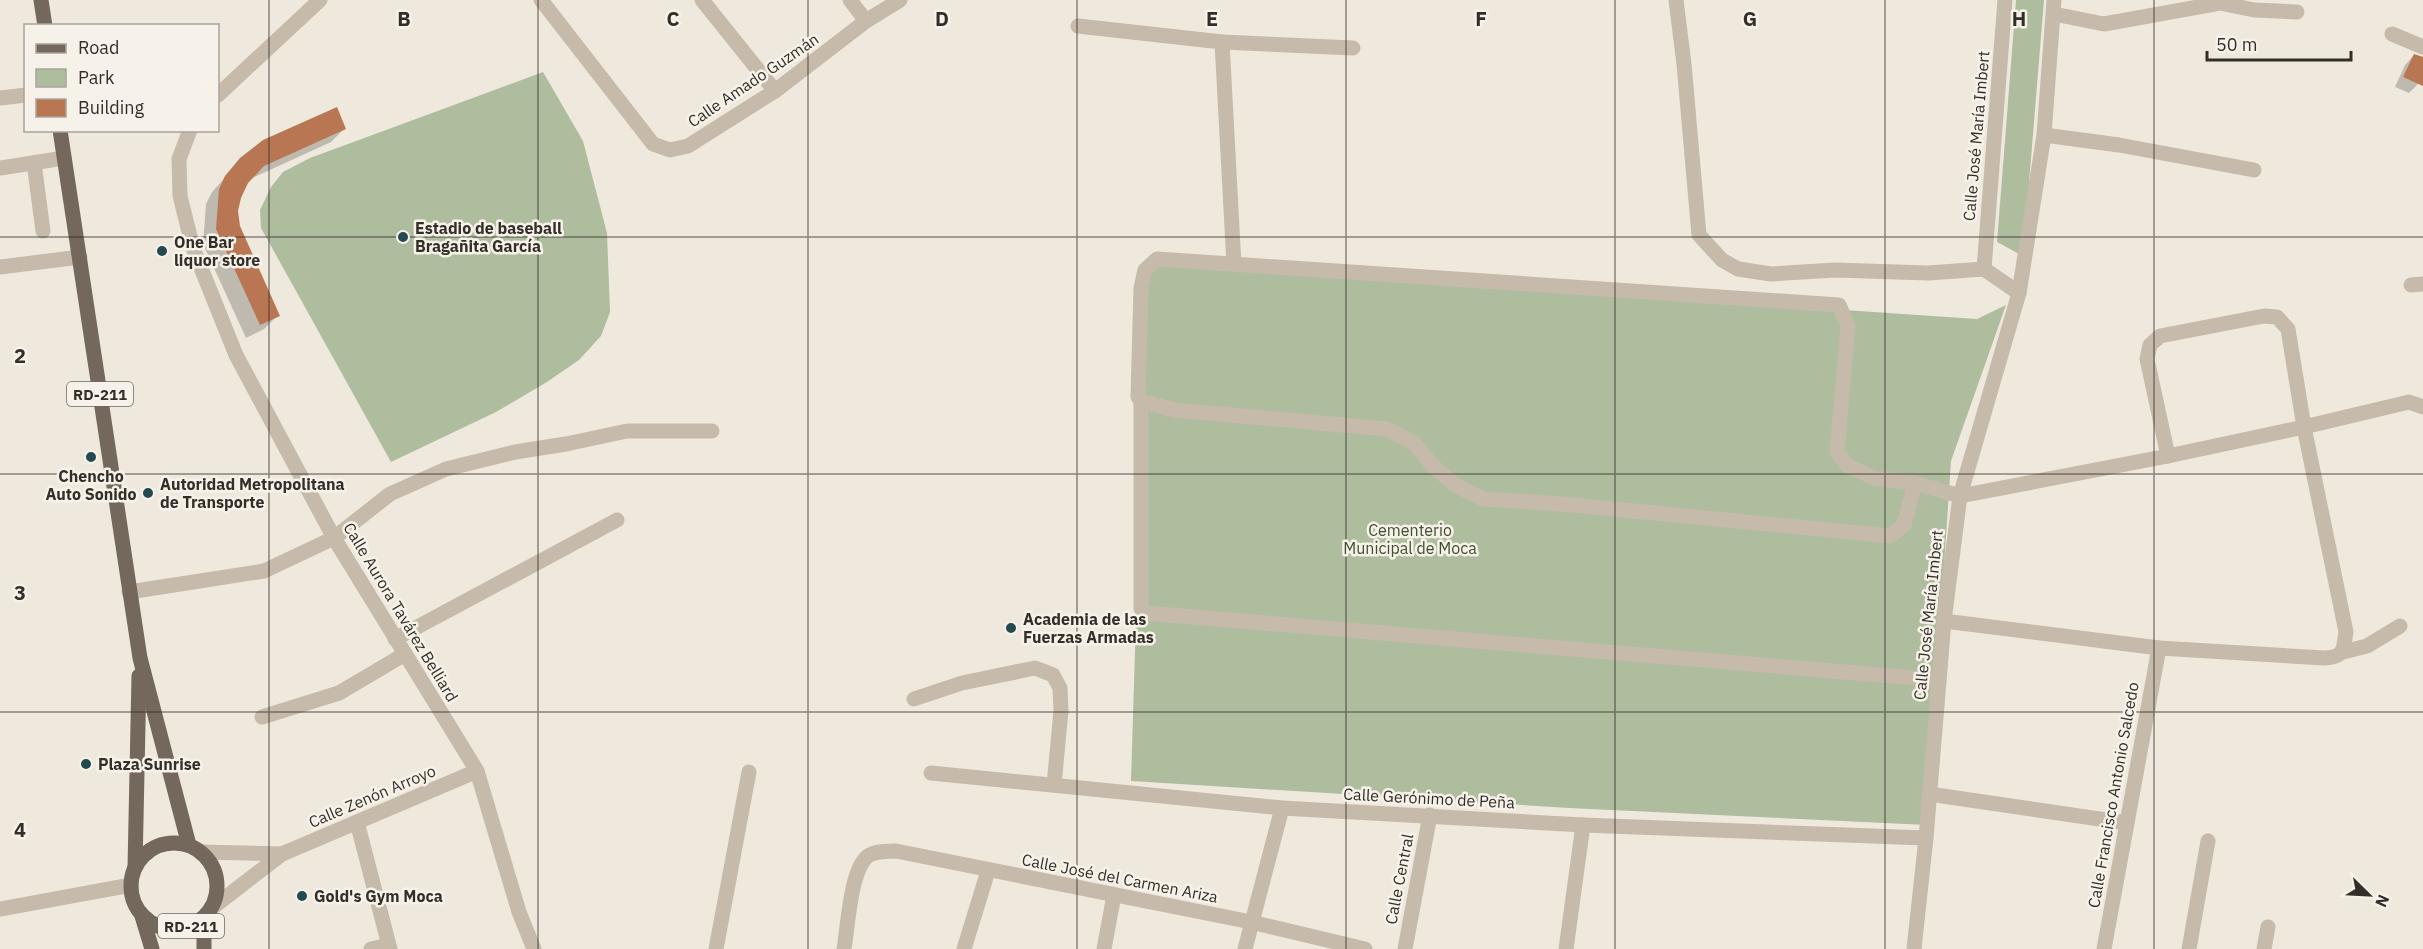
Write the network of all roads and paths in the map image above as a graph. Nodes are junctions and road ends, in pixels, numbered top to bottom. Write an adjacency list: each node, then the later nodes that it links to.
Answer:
1 (41, 0): 13 (main road)
2 (320, 0): 20 (street)
3 (541, 0): 19 (street, Calle Amado Guzmán)
4 (702, 0): 19 (street)
5 (850, 0): 12 (street)
6 (900, 0): 12 (street, Calle Amado Guzmán)
7 (1676, 0): 34 (street)
8 (2005, 0): 34 (street, Calle José María Imbert)
9 (2221, 1): 10 (street); 11 (street)
10 (2054, 7): 25 (street, Calle José María Imbert)
11 (2297, 12)
12 (866, 21): 19 (street, Calle Amado Guzmán)
13 (45, 24)
14 (1078, 26): 16 (street)
15 (2392, 34): 17 (street)
16 (1222, 42): 18 (street); 32 (street)
17 (2423, 47)
18 (1353, 48)
19 (775, 91)
20 (219, 94)
21 (24, 95): 22 (street)
22 (0, 98)
23 (60, 132): 26 (main road, RD-211)
24 (189, 132): 44 (street, Calle Aurora Tavárez Belliard)
25 (2044, 135): 29 (street); 35 (street, Calle José María Imbert)
26 (64, 158): 27 (street); 31 (main road, RD-211)
27 (34, 163): 28 (street); 30 (street)
28 (0, 168)
29 (2254, 170)
30 (43, 231)
31 (80, 257): 33 (street); 45 (main road, RD-211)
32 (1234, 265): 36 (street); 41 (street)
33 (0, 267)
34 (1984, 269): 35 (street)
35 (2019, 293): 42 (street, Calle José María Imbert)
36 (1141, 401): 41 (street); 53 (street)
37 (2423, 407): 38 (street)
38 (2304, 427): 40 (street); 40 (street); 50 (street)
39 (712, 431): 44 (street)
40 (2168, 456): 42 (street)
41 (1915, 483): 42 (street)
42 (1959, 496): 46 (street, Calle José María Imbert)
43 (617, 520): 48 (street)
44 (334, 538): 45 (street); 48 (street, Calle Aurora Tavárez Belliard)
45 (129, 592): 52 (main road, RD-211)
46 (1944, 621): 49 (street); 53 (street, Calle José María Imbert)
47 (2400, 626): 50 (street)
48 (395, 639): 51 (street, Calle Aurora Tavárez Belliard)
49 (2158, 648): 50 (street); 64 (street, Calle Francisco Antonio Salcedo)
50 (2343, 652)
51 (405, 654): 55 (street); 56 (street, Calle Aurora Tavárez Belliard)
52 (140, 658): 68 (main road, RD-211); 70 (main road, RD-211)
53 (1939, 680): 60 (street, Calle José María Imbert)
54 (914, 699): 59 (street)
55 (262, 717)
56 (477, 771): 63 (street, Calle Zenón Arroyo); 83 (street, Calle Aurora Tavárez Belliard)
57 (749, 772): 84 (street)
58 (931, 773): 59 (street, Calle Gerónimo de Peña)
59 (1054, 785): 61 (street, Calle Gerónimo de Peña)
60 (1929, 794): 64 (street); 66 (street, Calle José María Imbert)
61 (1282, 808): 62 (street, Calle Gerónimo de Peña); 77 (street)
62 (1430, 815): 65 (street, Calle Gerónimo de Peña); 90 (street, Calle Central)
63 (357, 822): 69 (street, Calle Zenón Arroyo); 79 (street)
64 (2127, 823): 93 (street, Calle Francisco Antonio Salcedo)
65 (1583, 825): 66 (street, Calle Gerónimo de Peña); 91 (street)
66 (1926, 838): 92 (street, Calle José María Imbert)
67 (2208, 841): 94 (street)
68 (195, 849): 69 (street, Calle Zenón Arroyo); 70 (main road); 75 (main road, RD-211)
69 (282, 854): 75 (street, Calle Zenón Arroyo)
70 (135, 868): 72 (main road, RD-211)
71 (988, 871): 73 (street, Calle José del Carmen Ariza); 85 (street, Calle José del Carmen Ariza); 86 (street)
72 (131, 885): 74 (street); 76 (main road, RD-211)
73 (1114, 895): 77 (street, Calle José del Carmen Ariza); 87 (street)
74 (0, 909)
75 (208, 913): 76 (main road, RD-211); 81 (main road, RD-211)
76 (142, 916): 80 (main road, RD-211)
77 (1251, 922): 88 (street); 89 (street, Calle José del Carmen Ariza)
78 (2268, 927): 95 (street)
79 (389, 947): 82 (street)
80 (153, 949)
81 (204, 949)
82 (371, 949)
83 (534, 949)
84 (716, 949)
85 (844, 949)
86 (964, 949)
87 (1104, 949)
88 (1245, 949)
89 (1365, 949)
90 (1405, 949)
91 (1566, 949)
92 (1914, 949)
93 (2104, 949)
94 (2189, 949)
95 (2264, 949)

